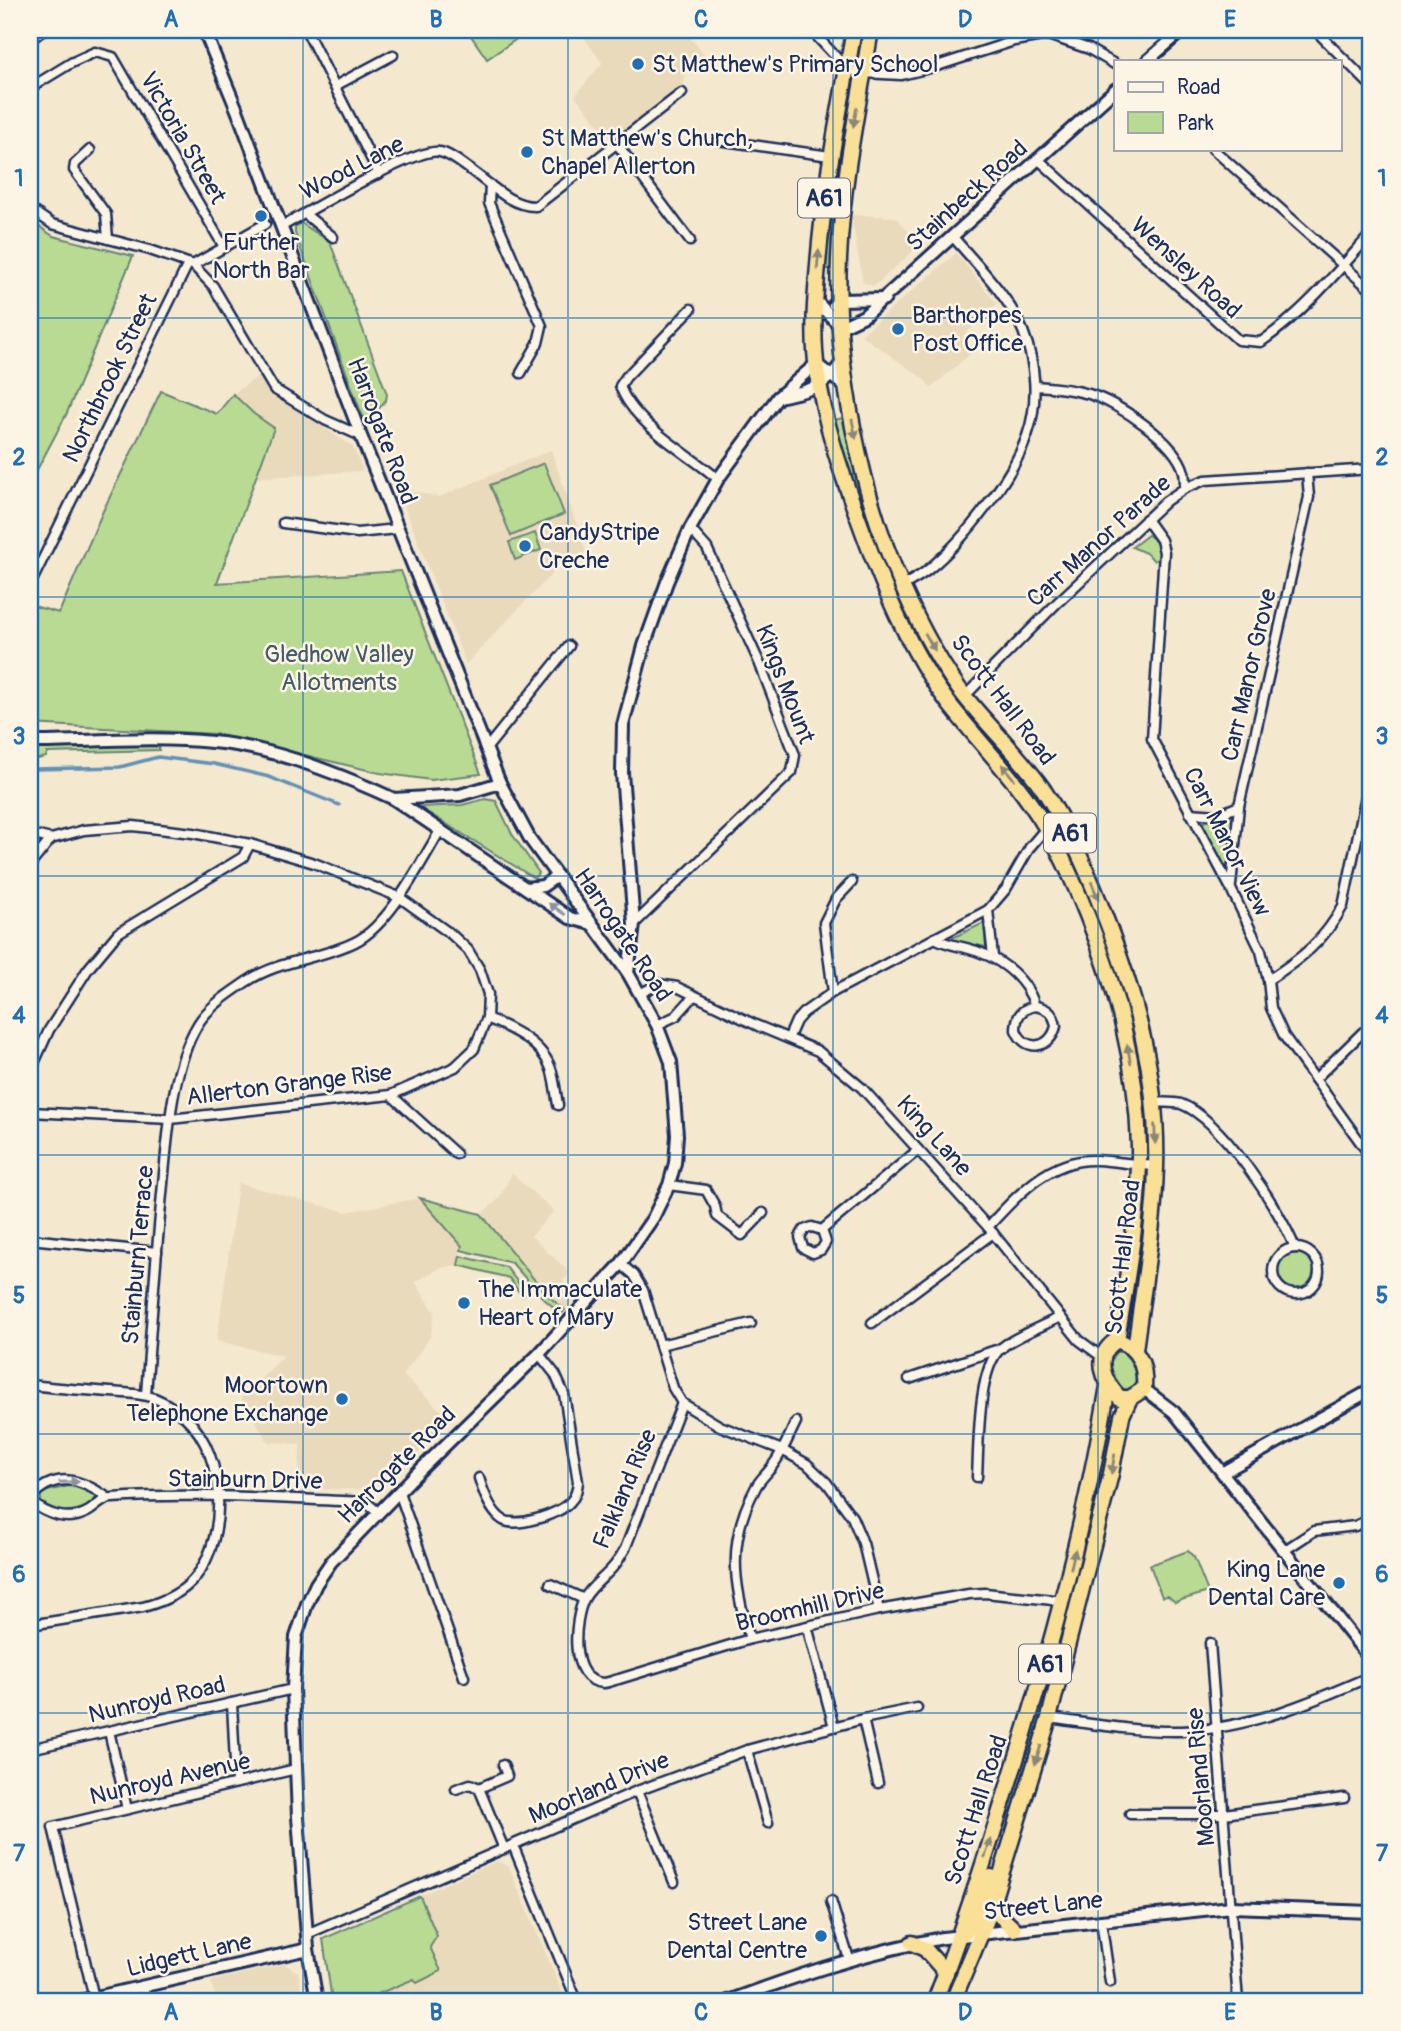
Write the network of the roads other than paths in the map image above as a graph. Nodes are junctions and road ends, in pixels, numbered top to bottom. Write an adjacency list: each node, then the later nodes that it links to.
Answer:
1 (43, 30): 10 (street)
2 (204, 30): 32 (street, Harrogate Road)
3 (306, 30): 16 (street)
4 (811, 30): 13 (street)
5 (854, 30): 13 (highway, Scott Hall Road / A61)
6 (871, 30): 15 (highway, Scott Hall Road / A61)
7 (1183, 30): 12 (street)
8 (1315, 30): 17 (street)
9 (1048, 32): 14 (street); 15 (street)
10 (30, 40)
11 (393, 55): 16 (street)
12 (1148, 60)
13 (845, 63): 15 (street); 25 (highway, Scott Hall Road / A61)
14 (1114, 64)
15 (863, 73): 44 (highway, Scott Hall Road / A61, one-way to 44)
16 (335, 86): 27 (street)
17 (1371, 86)
18 (30, 88): 38 (street, Victoria Street)
19 (1114, 91): 26 (street, Stainbeck Road)
20 (682, 93): 22 (street, Wood Lane)
21 (717, 140): 25 (street)
22 (617, 144): 28 (street, Wood Lane); 37 (street)
23 (90, 150): 36 (street)
24 (1214, 150): 39 (street)
25 (830, 156): 43 (highway, Scott Hall Road / A61, one-way to 25)
26 (1038, 160): 35 (street, Stainbeck Road); 39 (street, Wensley Road)
27 (379, 174): 28 (street, Wood Lane); 30 (street, Wood Lane)
28 (490, 185): 51 (street)
29 (30, 209): 36 (street)
30 (304, 214): 32 (street, Wood Lane); 34 (street)
31 (265, 224): 38 (street)
32 (281, 227): 56 (street, Harrogate Road)
33 (1371, 234): 39 (street, Wensley Road)
34 (332, 237)
35 (953, 237): 42 (street, Stainbeck Road); 53 (street)
36 (107, 239): 40 (street)
37 (690, 241)
38 (224, 247): 40 (street)
39 (1344, 264): 41 (street)
40 (190, 265): 56 (street); 65 (street, Northbrook Street)
41 (1371, 290)
42 (885, 299): 44 (street); 47 (street, Stainbeck Road)
43 (815, 300): 46 (street); 48 (highway, Scott Hall Road / A61)
44 (839, 300): 46 (street); 47 (highway, Scott Hall Road / A61)
45 (691, 309): 59 (street)
46 (827, 313): 47 (street); 48 (street)
47 (841, 327): 49 (highway, Scott Hall Road / A61)
48 (815, 328): 50 (highway, Scott Hall Road / A61)
49 (843, 361): 52 (street); 54 (highway, Scott Hall Road / A61)
50 (816, 364): 52 (highway, Scott Hall Road / A61); 55 (street)
51 (521, 373)
52 (826, 382): 54 (street); 55 (street); 76 (highway, Scott Hall Road / A61, one-way to 52)
53 (1035, 386): 60 (street); 66 (street)
54 (847, 388): 66 (highway, Scott Hall Road / A61, one-way to 66)
55 (778, 397): 59 (street)
56 (361, 436): 63 (street, Harrogate Road)
57 (1371, 469): 58 (street, Carr Manor Parade)
58 (1307, 473): 60 (street, Carr Manor Parade); 74 (street, Carr Manor Grove)
59 (718, 480): 64 (street)
60 (1185, 488): 61 (street, Carr Manor Parade)
61 (1146, 519): 68 (street, Carr Manor Parade); 75 (street, Carr Manor View)
62 (282, 523): 63 (street)
63 (397, 529): 70 (street, Harrogate Road)
64 (690, 529): 89 (street); 89 (street, Kings Mount)
65 (30, 585)
66 (902, 586): 68 (highway, Scott Hall Road / A61, one-way to 68)
67 (569, 646): 70 (street)
68 (965, 696): 105 (highway, Scott Hall Road / A61, one-way to 105)
69 (30, 742): 73 (street)
70 (486, 749): 72 (street, Harrogate Road)
71 (1371, 772): 93 (street)
72 (500, 783): 73 (street); 82 (street, Harrogate Road)
73 (394, 799): 77 (street)
74 (1239, 806): 75 (street); 84 (street, Carr Manor Grove)
75 (1190, 813): 84 (street, Carr Manor View)
76 (1046, 828): 87 (street); 112 (highway, Scott Hall Road / A61, one-way to 76)
77 (441, 829): 85 (street); 86 (street, Stainburn Terrace)
78 (30, 834): 79 (street)
79 (51, 839): 80 (street, Allerton Grange Rise); 81 (street)
80 (250, 844): 86 (street, Allerton Grange Rise); 102 (street)
81 (30, 865)
82 (557, 876): 85 (street); 88 (street, Harrogate Road)
83 (852, 882): 94 (street)
84 (1230, 887): 93 (street, Carr Manor View)
85 (526, 888): 88 (street, one-way to 85)
86 (399, 897): 98 (street, Allerton Grange Rise); 108 (street, Stainburn Terrace)
87 (988, 910): 90 (street); 91 (street)
88 (592, 924): 92 (street, Harrogate Road)
89 (634, 924): 92 (street)
90 (934, 937): 91 (street); 94 (street)
91 (993, 957): 97 (street)
92 (628, 973): 95 (street, Harrogate Road)
93 (1268, 980): 103 (street, Carr Manor View)
94 (833, 992): 101 (street)
95 (641, 993): 96 (street, King Lane); 99 (street, Harrogate Road)
96 (694, 996): 99 (street); 101 (street, King Lane)
97 (1035, 1006): 97 (street)
98 (487, 1018): 104 (street, Allerton Grange Rise); 106 (street)
99 (657, 1025): 114 (street, Harrogate Road)
100 (1363, 1032): 103 (street)
101 (789, 1037): 109 (street, King Lane)
102 (30, 1072)
103 (1315, 1079): 111 (street, Carr Manor View)
104 (391, 1095): 108 (street, Allerton Grange Rise); 110 (street)
105 (1154, 1102): 113 (highway, Scott Hall Road / A61, one-way to 113); 119 (street)
106 (558, 1105)
107 (30, 1112): 108 (street, Allerton Grange Rise)
108 (170, 1119): 120 (street, Stainburn Terrace)
109 (918, 1150): 116 (street); 117 (street, King Lane)
110 (456, 1154)
111 (1371, 1157)
112 (1138, 1166): 113 (street); 117 (street); 125 (highway, Scott Hall Road / A61)
113 (1156, 1166): 128 (highway, Scott Hall Road / A61)
114 (669, 1185): 115 (street); 121 (street, Harrogate Road)
115 (763, 1213)
116 (822, 1230)
117 (991, 1230): 122 (street, King Lane); 124 (street)
118 (30, 1239): 120 (street)
119 (1294, 1248): 119 (street)
120 (157, 1251): 136 (street, Stainburn Terrace)
121 (621, 1264): 126 (street); 129 (street, Harrogate Road)
122 (1060, 1317): 127 (street); 130 (street, King Lane)
123 (751, 1323): 126 (street)
124 (872, 1323)
125 (1116, 1340): 128 (highway); 130 (highway, A61)
126 (660, 1345): 138 (street)
127 (1002, 1348): 131 (street); 142 (street)
128 (1135, 1350): 134 (highway, A61)
129 (539, 1354): 143 (street); 144 (street, Harrogate Road)
130 (1102, 1357): 133 (highway, A61)
131 (909, 1380)
132 (30, 1385): 136 (street)
133 (1108, 1386): 137 (highway); 153 (highway, Scott Hall Road / A61, one-way to 133)
134 (1143, 1389): 137 (highway); 141 (street)
135 (1371, 1390): 141 (street)
136 (146, 1395): 145 (street)
137 (1130, 1398): 166 (highway, Scott Hall Road / A61, one-way to 166)
138 (682, 1404): 140 (street); 152 (street, Falkland Rise)
139 (796, 1422): 140 (street)
140 (782, 1450): 154 (street); 157 (street)
141 (1224, 1472): 150 (street)
142 (977, 1477)
143 (479, 1478)
144 (399, 1492): 148 (street, Harrogate Road); 162 (street)
145 (218, 1497): 146 (street, Stainburn Drive); 148 (street, Stainburn Drive); 155 (street)
146 (108, 1498): 147 (street, Stainburn Drive); 147 (street, Stainburn Drive, one-way to 146)
147 (30, 1500)
148 (378, 1512): 163 (street, Harrogate Road)
149 (1371, 1519): 150 (street)
150 (1285, 1550): 159 (street)
151 (550, 1584): 152 (street)
152 (584, 1600): 160 (street, Falkland Rise)
153 (1063, 1601): 154 (street, Broomhill Drive); 196 (highway, Scott Hall Road / A61, one-way to 153)
154 (879, 1610): 156 (street, Broomhill Drive)
155 (30, 1625)
156 (807, 1626): 157 (street, Broomhill Drive); 168 (street)
157 (750, 1639): 160 (street, Broomhill Drive)
158 (1210, 1643): 169 (street, Moorland Rise)
159 (1371, 1660)
160 (579, 1663)
161 (1371, 1676): 169 (street)
162 (464, 1677)
163 (293, 1689): 164 (street, Nunroyd Road); 174 (street, Harrogate Road)
164 (232, 1703): 170 (street, Nunroyd Road); 175 (street)
165 (917, 1708): 167 (street, Moorland Drive)
166 (1049, 1718): 169 (street); 184 (highway, Scott Hall Road / A61, one-way to 184)
167 (863, 1720): 168 (street, Moorland Drive); 176 (street)
168 (834, 1727): 172 (street, Moorland Drive)
169 (1216, 1727): 183 (street, Moorland Rise)
170 (108, 1731): 171 (street, Nunroyd Road); 181 (street)
171 (30, 1749)
172 (747, 1750): 179 (street, Moorland Drive); 185 (street)
173 (503, 1765): 177 (street)
174 (296, 1769): 175 (street, Nunroyd Avenue); 195 (street, Harrogate Road)
175 (236, 1783): 181 (street, Nunroyd Avenue)
176 (878, 1783)
177 (479, 1788): 178 (street); 186 (street)
178 (456, 1789)
179 (637, 1791): 186 (street, Moorland Drive); 187 (street)
180 (1344, 1798): 183 (street)
181 (127, 1809): 203 (street, Nunroyd Avenue)
182 (1130, 1814): 183 (street)
183 (1224, 1814): 190 (street, Moorland Rise)
184 (1018, 1818): 189 (highway, Scott Hall Road / A61); 196 (highway)
185 (768, 1823)
186 (509, 1847): 195 (street, Moorland Drive); 207 (street)
187 (674, 1882)
188 (831, 1901): 199 (street)
189 (993, 1901): 193 (highway); 194 (highway, Scott Hall Road / A61)
190 (1231, 1907): 191 (street, Street Lane); 192 (street, Street Lane); 211 (street, Moorland Rise)
191 (1371, 1912)
192 (1101, 1920): 193 (street, Street Lane); 201 (street)
193 (1014, 1929): 194 (street, Street Lane)
194 (981, 1933): 196 (street, Street Lane); 210 (highway, Scott Hall Road / A61)
195 (307, 1934): 198 (street, Harrogate Road)
196 (959, 1936): 197 (street, Street Lane); 200 (highway, Scott Hall Road / A61)
197 (912, 1943): 199 (street, Street Lane); 200 (highway)
198 (308, 1949): 202 (street, Lidgett Lane); 206 (street, Harrogate Road)
199 (849, 1959): 208 (street, Street Lane)
200 (946, 1973): 209 (highway, Scott Hall Road / A61)
201 (1110, 1982)
202 (143, 1987): 203 (street, Lidgett Lane); 205 (street)
203 (94, 1998): 204 (street, Lidgett Lane)
204 (79, 2001)
205 (146, 2001)
206 (317, 2001)
207 (577, 2001)
208 (728, 2001)
209 (935, 2001)
210 (953, 2001)
211 (1238, 2001)

